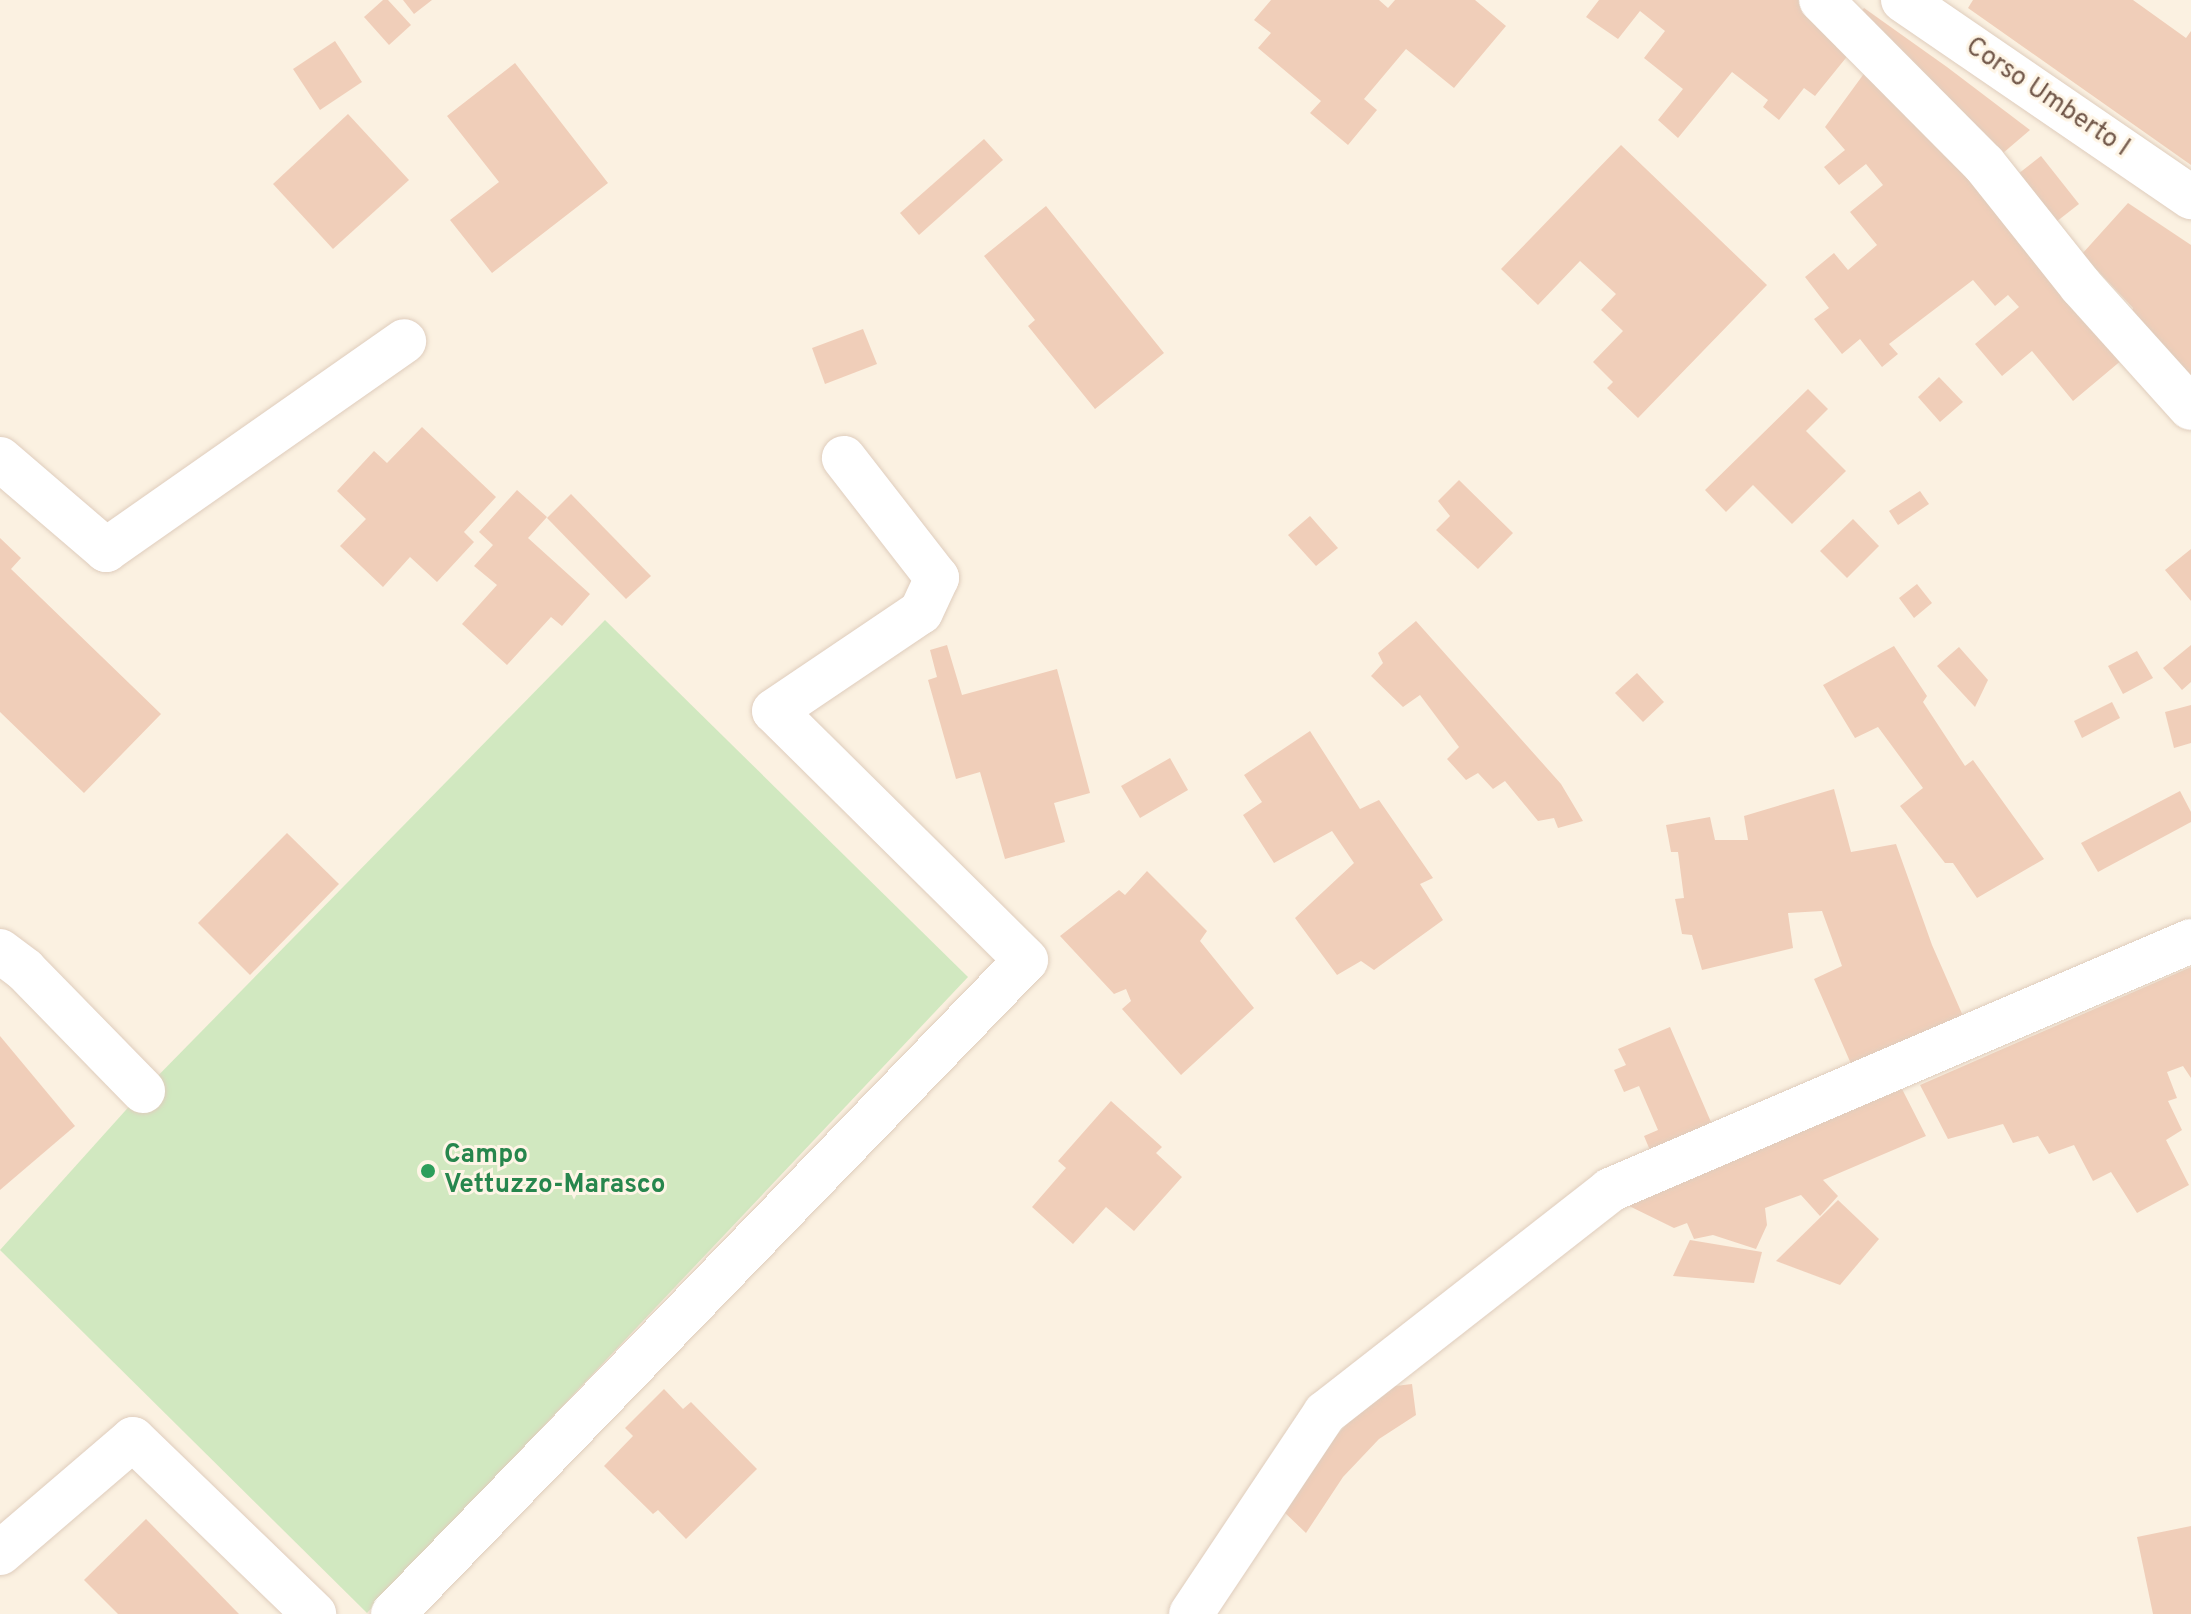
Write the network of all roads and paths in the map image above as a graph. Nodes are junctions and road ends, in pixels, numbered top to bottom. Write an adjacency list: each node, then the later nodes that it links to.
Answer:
1 (1821, 0): 5 (street)
2 (1915, 3): 3 (street, Corso Umberto I)
3 (2191, 197)
4 (404, 341): 7 (street)
5 (2191, 408)
6 (844, 458): 13 (street)
7 (0, 459)
8 (2191, 941): 14 (street)
9 (0, 951): 10 (street)
10 (143, 1091)
11 (0, 1553): 12 (street)
12 (314, 1614)
13 (393, 1614)
14 (1191, 1614)

